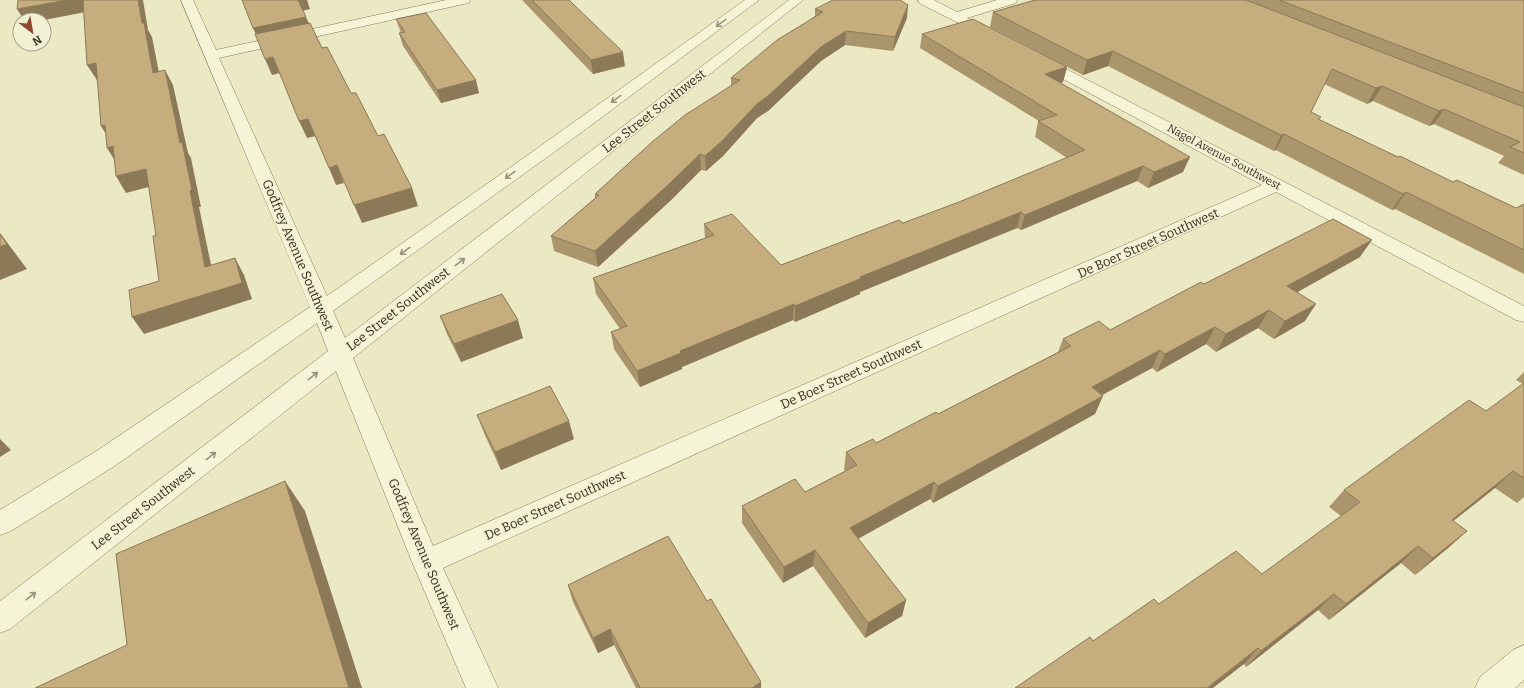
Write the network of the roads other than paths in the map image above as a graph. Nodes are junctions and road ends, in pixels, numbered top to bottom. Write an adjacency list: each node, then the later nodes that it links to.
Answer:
1 (187, 0): 10 (street, Godfrey Avenue Southwest)
2 (464, 0): 10 (street)
3 (753, 0): 12 (street, one-way to 12)
4 (798, 0): 14 (street, Lee Street Southwest, one-way to 4)
5 (924, 0): 7 (street)
6 (1011, 0): 7 (street)
7 (955, 17): 8 (street)
8 (1004, 42)
9 (1025, 53): 11 (street, Nagel Avenue Southwest)
10 (212, 55): 12 (street, Godfrey Avenue Southwest)
11 (1277, 185): 13 (street, Nagel Avenue Southwest); 16 (street, De Boer Street Southwest)
12 (322, 309): 14 (street, Godfrey Avenue Southwest); 15 (street)
13 (1524, 315)
14 (341, 354): 16 (street, Godfrey Avenue Southwest); 17 (street, Lee Street Southwest, one-way to 14)
15 (0, 524)
16 (426, 562): 19 (street, Godfrey Avenue Southwest)
17 (0, 620)
18 (1524, 660): 20 (street)
19 (482, 688)
20 (1491, 688)

